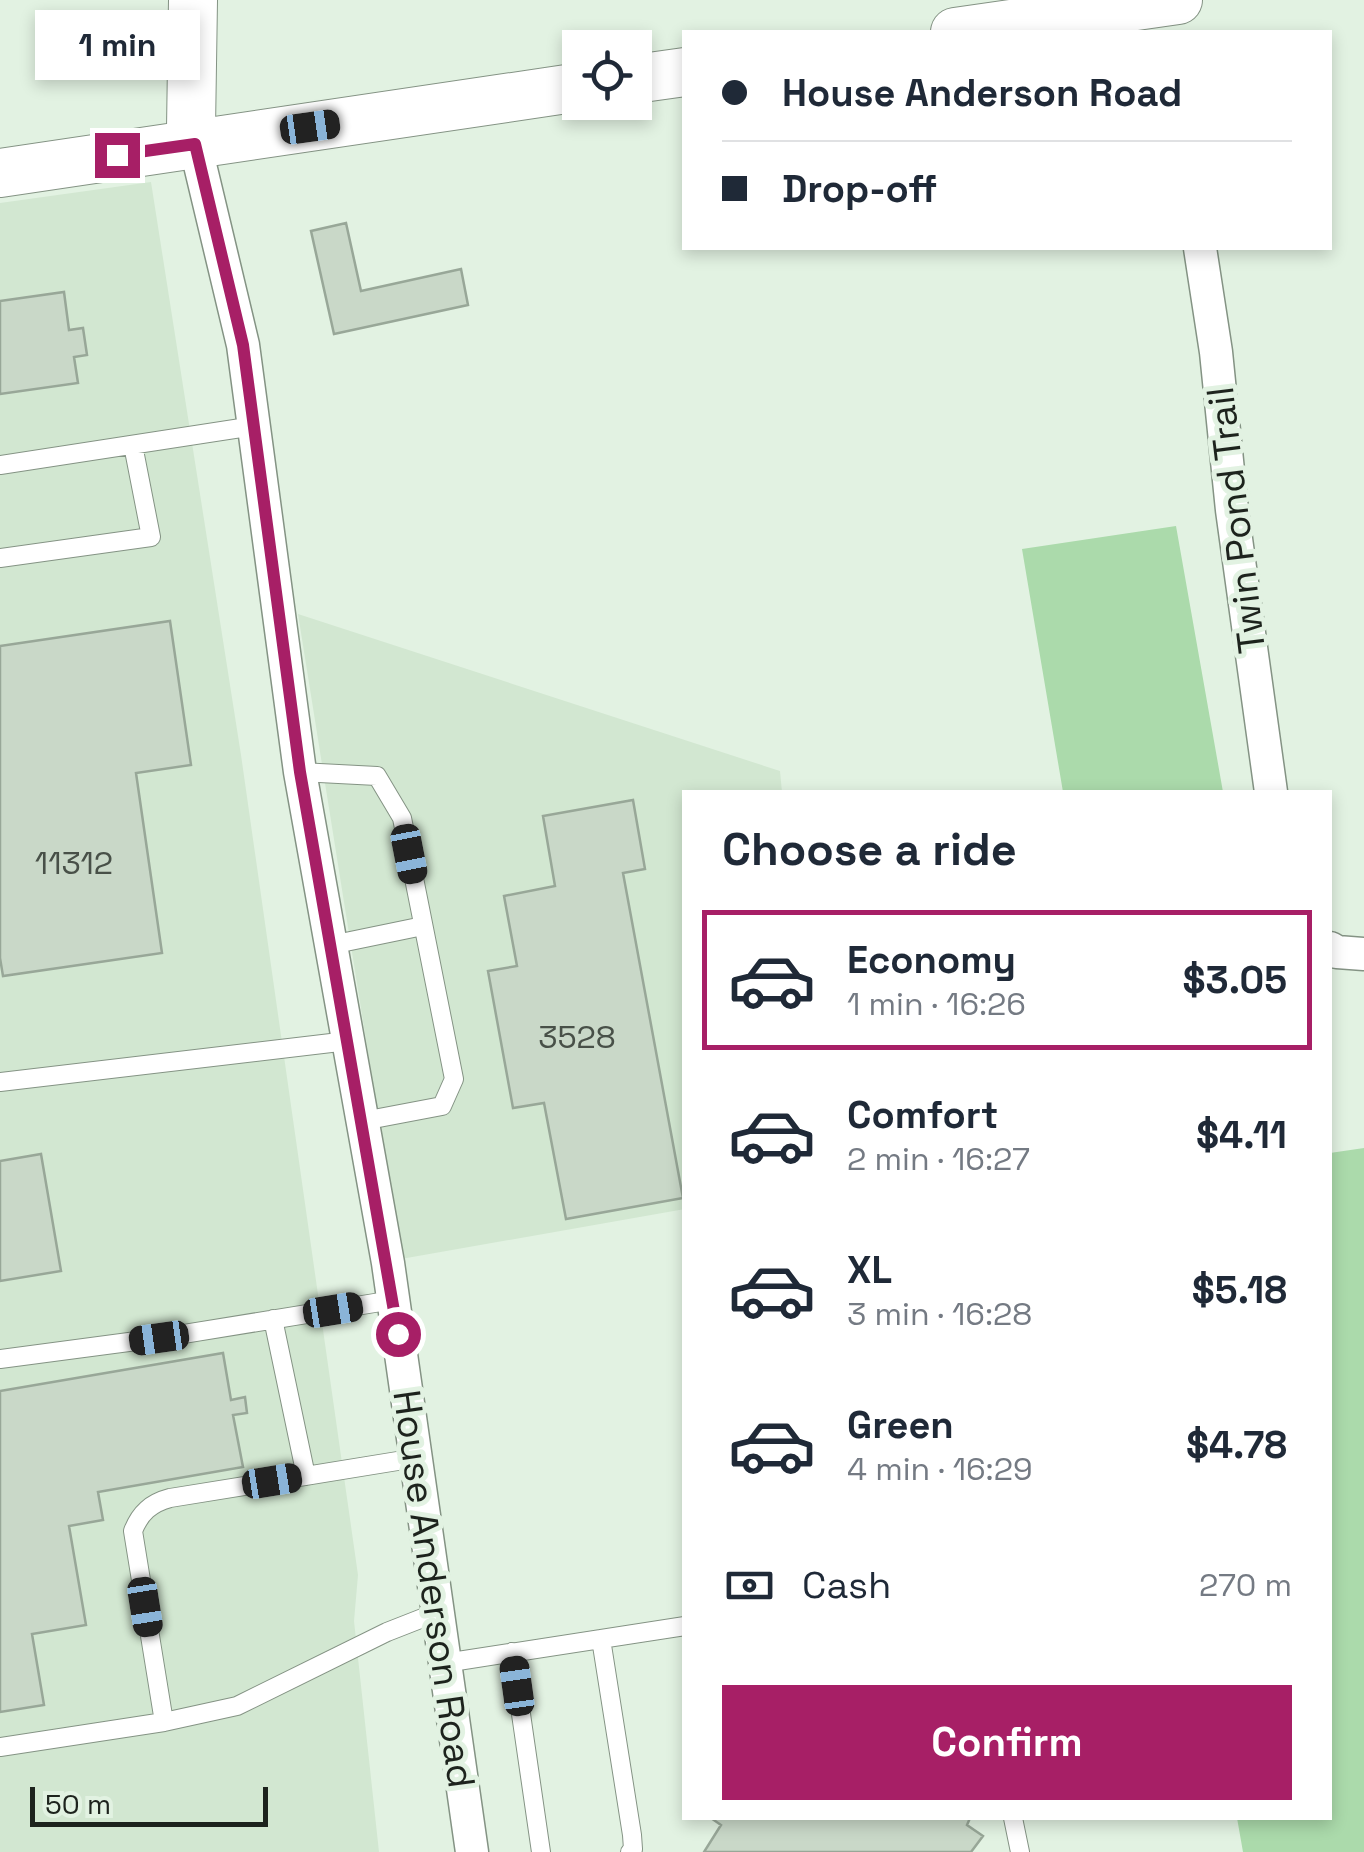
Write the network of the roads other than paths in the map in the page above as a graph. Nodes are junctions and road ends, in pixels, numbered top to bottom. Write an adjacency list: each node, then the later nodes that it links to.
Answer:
1 (193, 0): 7 (street)
2 (1169, 12): 3 (street)
3 (976, 30)
4 (682, 72): 5 (street)
5 (652, 77)
6 (562, 90): 7 (street)
7 (195, 144): 8 (street); 10 (street, House Anderson Road)
8 (0, 173)
9 (1200, 250): 15 (street, Twin Pond Trail)
10 (254, 426): 11 (lane); 14 (street, House Anderson Road)
11 (132, 445): 12 (lane); 13 (lane)
12 (0, 465)
13 (0, 558)
14 (300, 772): 16 (lane); 17 (street, House Anderson Road)
15 (1271, 790)
16 (423, 926): 17 (lane); 22 (lane)
17 (331, 945): 20 (street, House Anderson Road)
18 (1332, 949): 19 (street)
19 (1364, 954)
20 (348, 1040): 21 (lane); 22 (street, House Anderson Road)
21 (0, 1082)
22 (363, 1120): 23 (street, House Anderson Road)
23 (394, 1300): 24 (lane); 26 (street, House Anderson Road)
24 (273, 1319): 25 (lane); 27 (lane)
25 (0, 1359)
26 (416, 1458): 27 (lane); 28 (street, House Anderson Road)
27 (306, 1476): 33 (lane)
28 (438, 1612): 32 (street, House Anderson Road); 33 (lane)
29 (682, 1626): 30 (lane)
30 (601, 1639): 31 (lane); 38 (lane)
31 (512, 1652): 32 (lane); 37 (lane)
32 (445, 1662): 36 (street, House Anderson Road)
33 (164, 1722): 34 (lane)
34 (0, 1747)
35 (1013, 1820): 39 (lane)
36 (472, 1852)
37 (541, 1852)
38 (630, 1852)
39 (1020, 1852)

